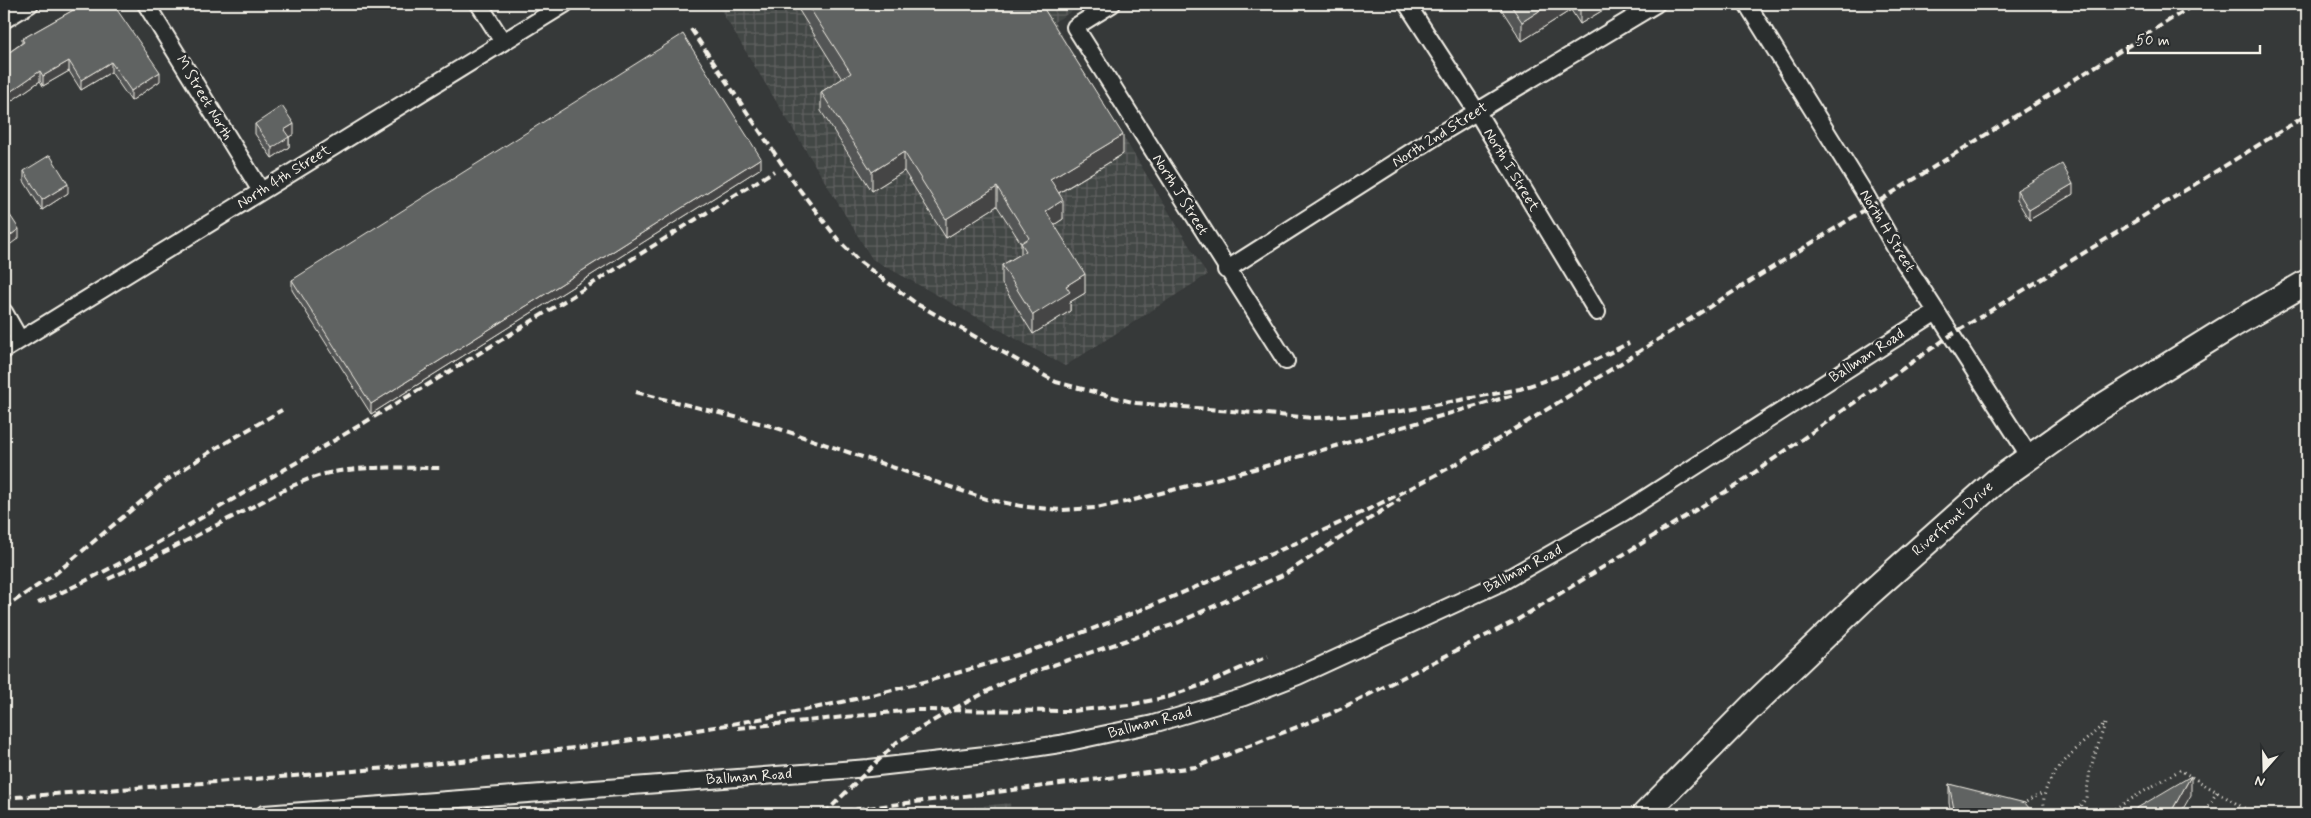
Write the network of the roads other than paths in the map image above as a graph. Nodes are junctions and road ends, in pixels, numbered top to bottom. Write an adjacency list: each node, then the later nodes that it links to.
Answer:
1 (30, 4): 9 (street)
2 (146, 4): 12 (street, M Street North)
3 (479, 4): 10 (street)
4 (565, 4): 10 (street, North 4th Street)
5 (1112, 4): 13 (street, North J Street)
6 (1406, 4): 11 (street, North I Street)
7 (1656, 4): 11 (street, North 2nd Street)
8 (1747, 4): 17 (street, North H Street)
9 (4, 20)
10 (503, 42): 12 (street, North 4th Street)
11 (1476, 112): 13 (street, North 2nd Street); 16 (street, North I Street)
12 (261, 191): 18 (street, North 4th Street)
13 (1226, 270): 20 (street, North J Street)
14 (2307, 282): 21 (street, Riverfront Drive)
15 (4, 312): 18 (street)
16 (1597, 312)
17 (1936, 312): 21 (street, North H Street); 22 (street, Ballman Road)
18 (20, 340): 19 (street, North 4th Street)
19 (4, 350)
20 (1286, 361)
21 (2030, 456): 23 (street, Riverfront Drive)
22 (264, 814)
23 (1645, 814)

